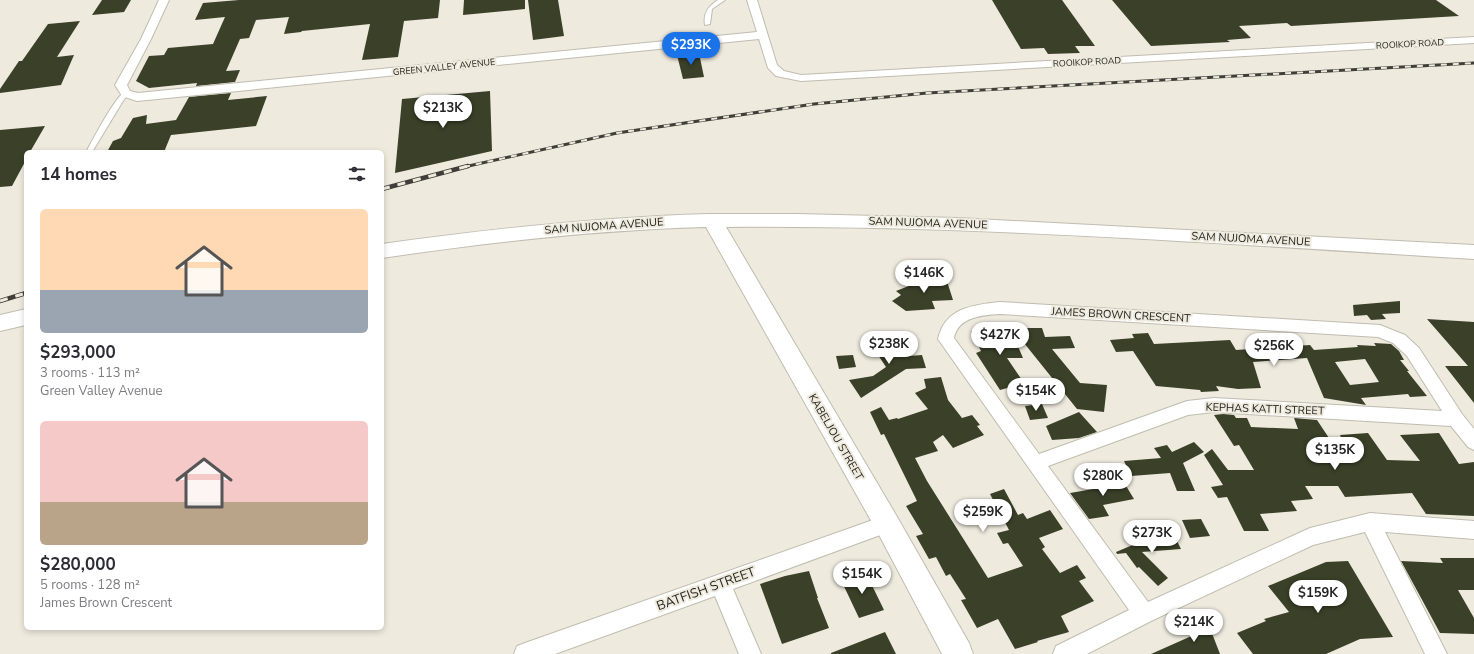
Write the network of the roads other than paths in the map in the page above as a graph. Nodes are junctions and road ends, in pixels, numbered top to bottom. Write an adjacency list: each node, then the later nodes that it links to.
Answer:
1 (165, 0): 7 (street)
2 (722, 0): 4 (lane)
3 (752, 0): 5 (street, ROOIKOP ROAD)
4 (707, 24)
5 (762, 35): 6 (street, ROOIKOP ROAD); 7 (street, GREEN VALLEY AVENUE)
6 (1474, 40)
7 (126, 93): 8 (lane)
8 (90, 150)
9 (712, 220): 10 (street, SAM NUJOMA AVENUE); 11 (street, SAM NUJOMA AVENUE); 18 (street, KABELJOU STREET)
10 (384, 251)
11 (1474, 252)
12 (24, 317): 13 (street)
13 (1, 323)
14 (1456, 419): 15 (street, JAMES BROWN CRESCENT); 16 (street, KEPHAS KATTI STREET); 16 (street, JAMES BROWN CRESCENT)
15 (1474, 442)
16 (1036, 463): 21 (street, JAMES BROWN CRESCENT)
17 (1370, 522): 19 (street); 21 (street); 26 (street)
18 (887, 524): 20 (street, BATFISH STREET); 24 (street, KABELJOU STREET)
19 (1474, 530)
20 (720, 584): 22 (street, BATFISH STREET); 23 (street)
21 (1144, 614): 25 (street)
22 (525, 654)
23 (750, 654)
24 (958, 654)
25 (1064, 654)
26 (1436, 654)

